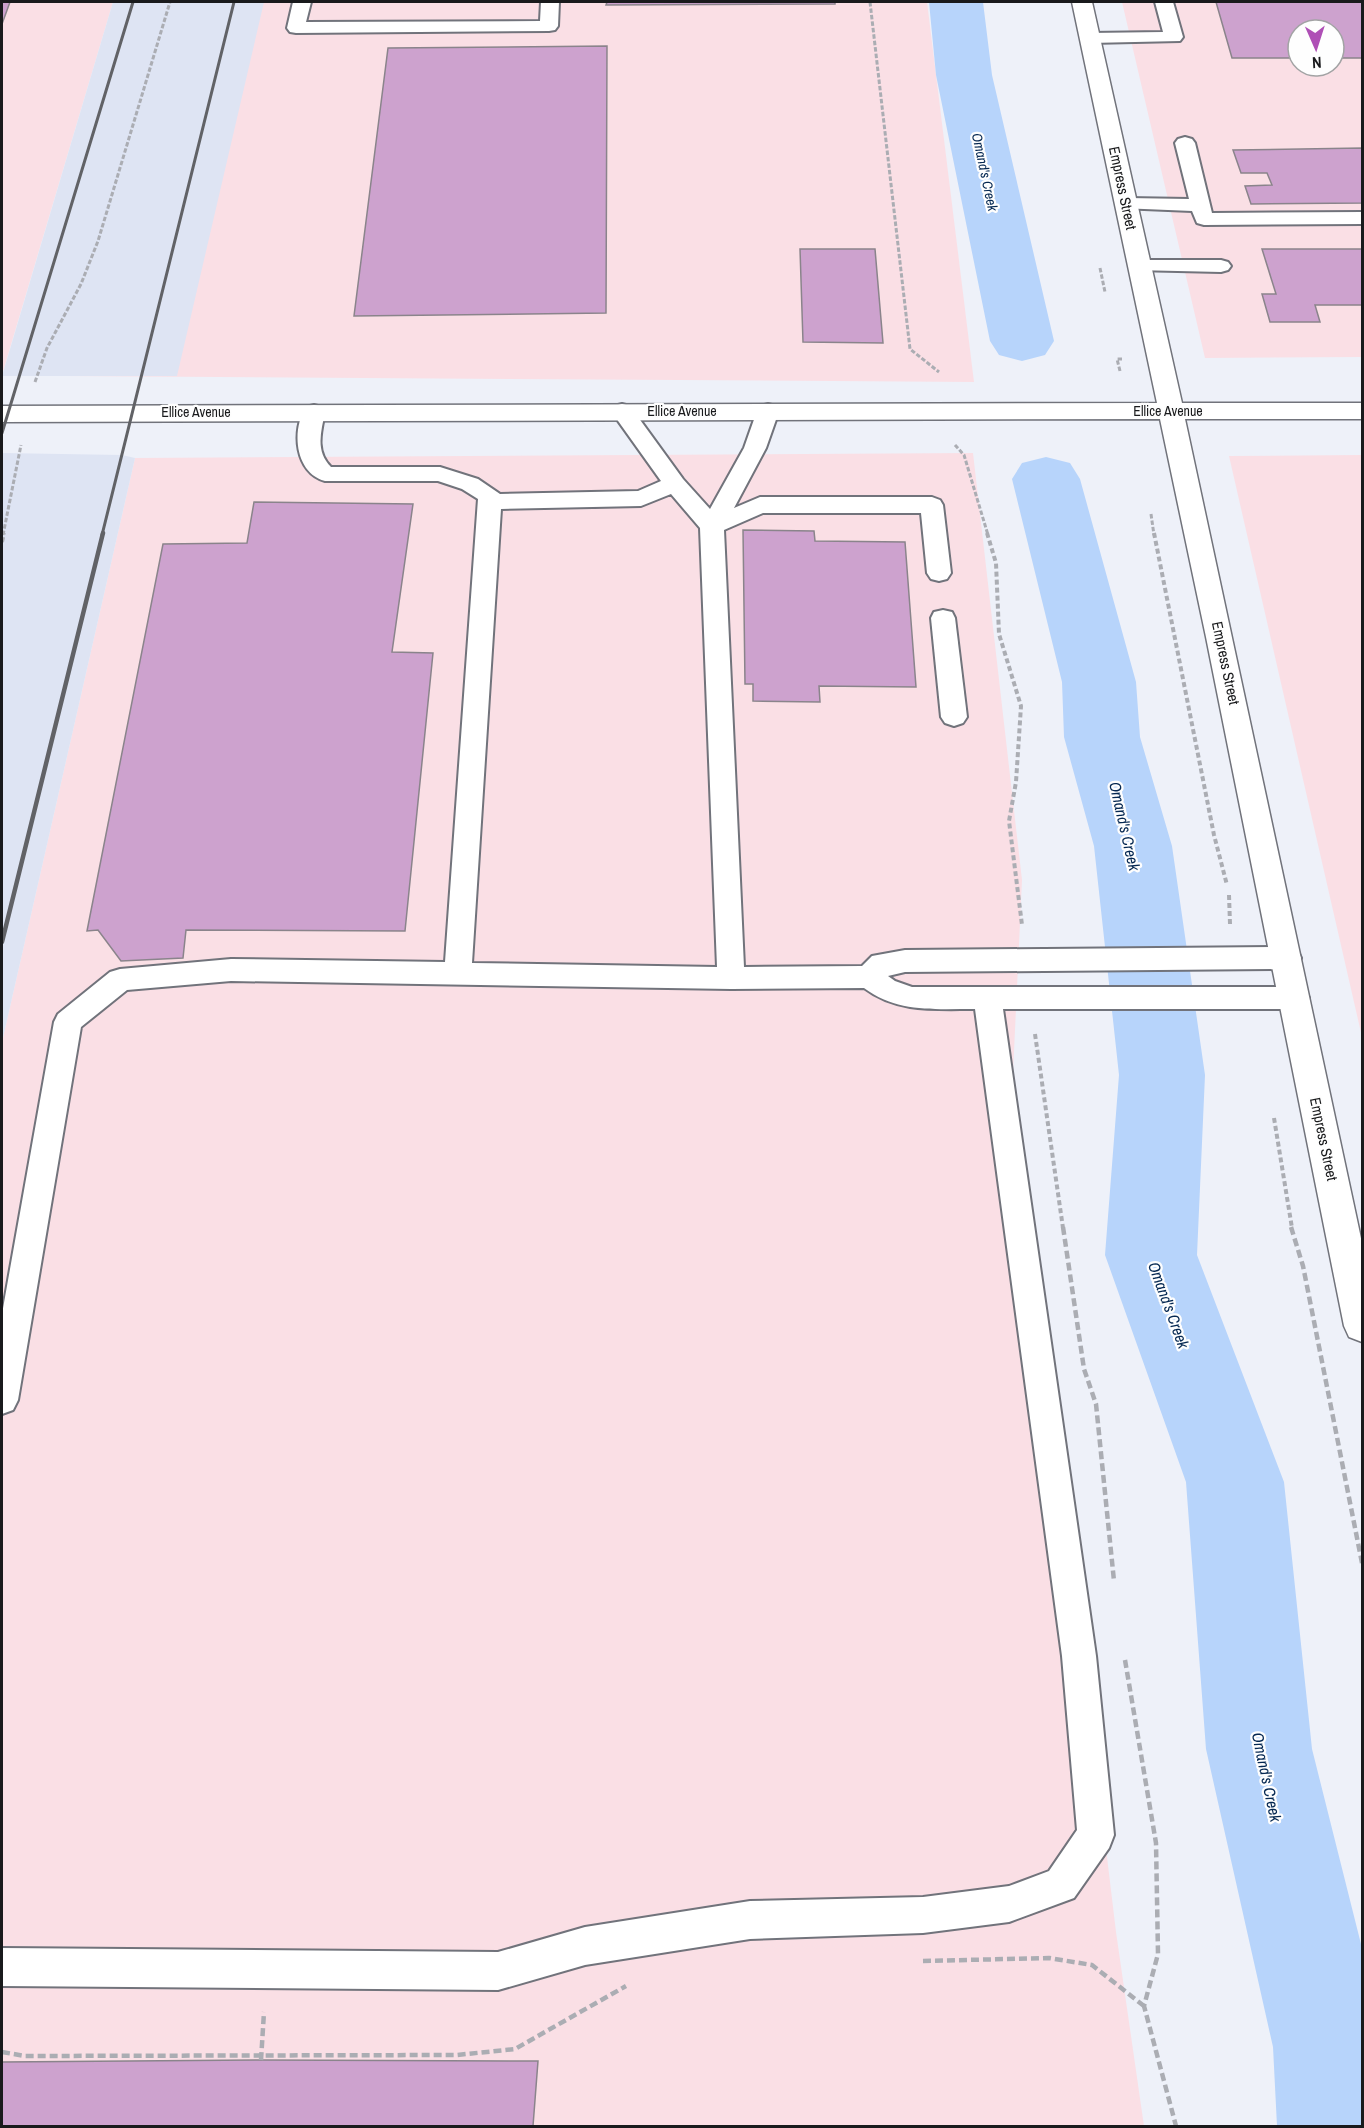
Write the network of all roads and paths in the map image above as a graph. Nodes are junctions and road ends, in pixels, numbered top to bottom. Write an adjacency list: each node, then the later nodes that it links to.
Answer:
1 (170, 2): 21 (path)
2 (302, 2): 3 (lane)
3 (550, 2)
4 (870, 2): 14 (path)
5 (1082, 2): 7 (main road, Empress Street)
6 (1164, 2): 7 (lane)
7 (1090, 38): 9 (main road, Empress Street)
8 (1185, 143): 10 (lane)
9 (1127, 204): 10 (lane); 12 (main road, Empress Street)
10 (1200, 205): 11 (lane)
11 (1362, 218)
12 (1141, 266): 13 (lane); 17 (main road, Empress Street)
13 (1221, 266)
14 (939, 372)
15 (622, 411): 16 (main road, Ellice Avenue); 19 (main road, Ellice Avenue); 23 (lane)
16 (768, 411): 17 (main road, Ellice Avenue); 26 (lane)
17 (1172, 411): 18 (main road, Ellice Avenue); 32 (main road, Empress Street)
18 (1362, 411)
19 (314, 412): 21 (main road, Ellice Avenue); 24 (lane)
20 (2, 414): 21 (main road, Ellice Avenue)
21 (28, 414): 27 (path)
22 (954, 444): 33 (path)
23 (675, 484): 24 (lane); 26 (lane)
24 (489, 502): 34 (lane)
25 (1150, 503): 31 (path)
26 (712, 526): 28 (lane); 36 (lane)
27 (2, 542)
28 (939, 573)
29 (943, 618): 30 (lane)
30 (954, 717)
31 (1230, 924)
32 (1287, 958): 33 (lane); 39 (main road, Empress Street)
33 (1025, 959): 35 (lane)
34 (458, 973): 36 (lane); 41 (lane)
35 (869, 977): 36 (lane); 37 (lane)
36 (731, 978)
37 (987, 997): 38 (lane); 45 (lane)
38 (1030, 997): 39 (lane); 42 (path)
39 (1295, 998): 40 (main road, Empress Street)
40 (1362, 1326)
41 (2, 1400)
42 (1114, 1586)
43 (1124, 1654): 47 (path)
44 (919, 1961): 47 (path)
45 (2, 1967)
46 (628, 1985): 48 (path)
47 (1144, 2006): 49 (path)
48 (2, 2052)
49 (1176, 2127)

